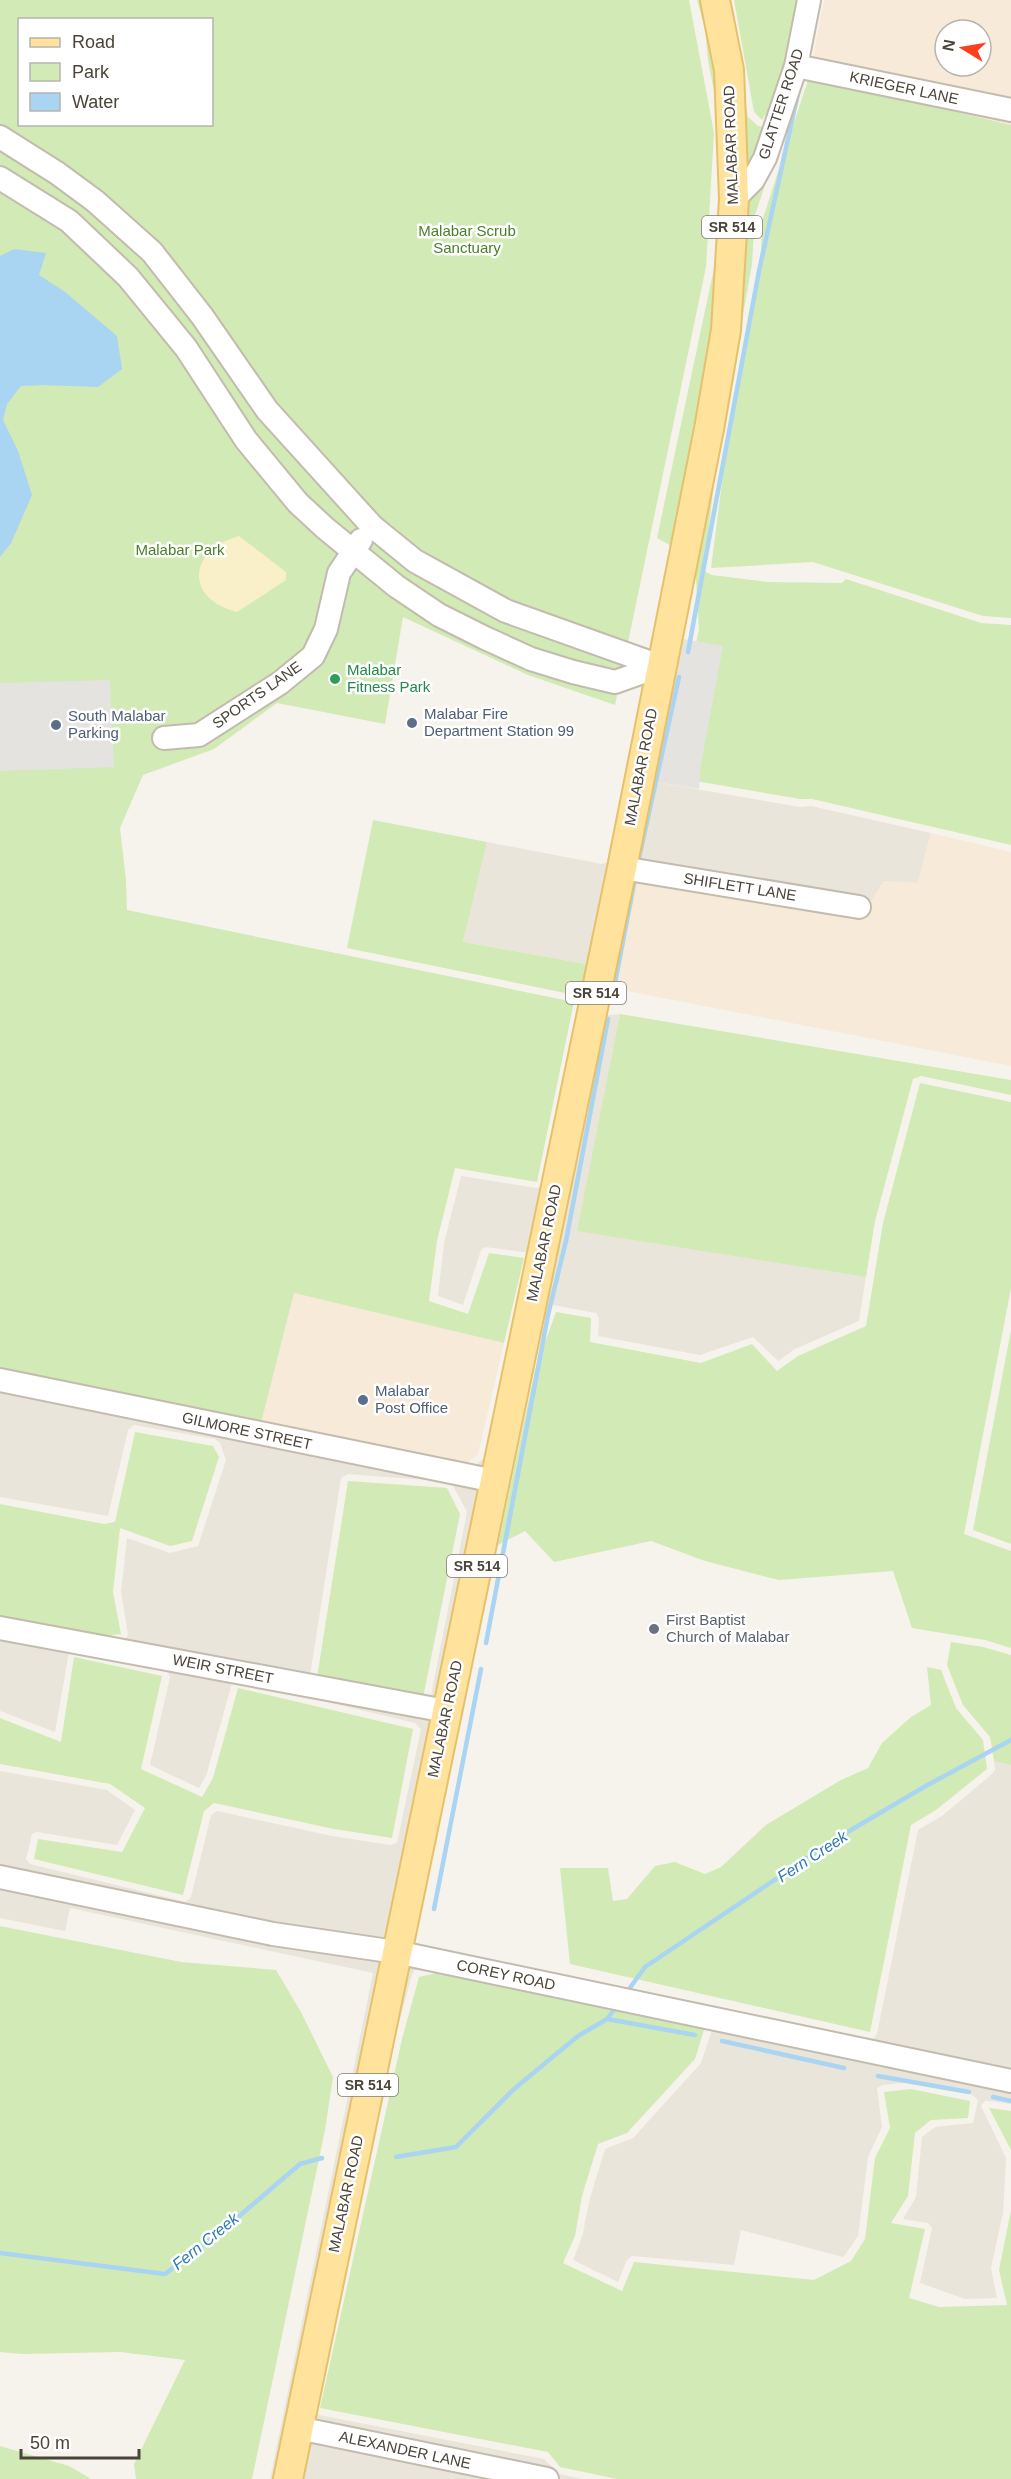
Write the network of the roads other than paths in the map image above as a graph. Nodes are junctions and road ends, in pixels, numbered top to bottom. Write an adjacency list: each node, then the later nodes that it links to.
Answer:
1 (715, 0): 7 (main road, MALABAR ROAD / SR 514)
2 (809, 0): 3 (street, GLATTER ROAD)
3 (796, 66): 4 (street, KRIEGER LANE); 7 (street, GLATTER ROAD)
4 (1011, 110)
5 (0, 137): 8 (street)
6 (0, 178): 9 (street)
7 (734, 199): 14 (main road, MALABAR ROAD / SR 514)
8 (95, 201): 9 (street); 10 (street)
9 (69, 221): 11 (street)
10 (248, 384): 11 (street); 12 (street)
11 (221, 405): 13 (street)
12 (372, 526): 13 (street, SPORTS LANE); 14 (street)
13 (353, 550): 14 (street); 15 (street, SPORTS LANE)
14 (660, 666): 16 (main road, MALABAR ROAD / SR 514)
15 (164, 738)
16 (622, 868): 17 (street, SHIFLETT LANE); 19 (main road, MALABAR ROAD / SR 514)
17 (859, 907)
18 (0, 1380): 19 (street, GILMORE STREET)
19 (495, 1481): 21 (main road, MALABAR ROAD / SR 514)
20 (0, 1628): 21 (street, WEIR STREET)
21 (446, 1711): 23 (main road, MALABAR ROAD / SR 514)
22 (0, 1877): 23 (street, COREY ROAD)
23 (396, 1952): 24 (street, COREY ROAD); 25 (main road, MALABAR ROAD / SR 514)
24 (1011, 2081)
25 (298, 2428): 26 (main road, MALABAR ROAD / SR 514); 27 (street, ALEXANDER LANE)
26 (288, 2479)
27 (547, 2479)

